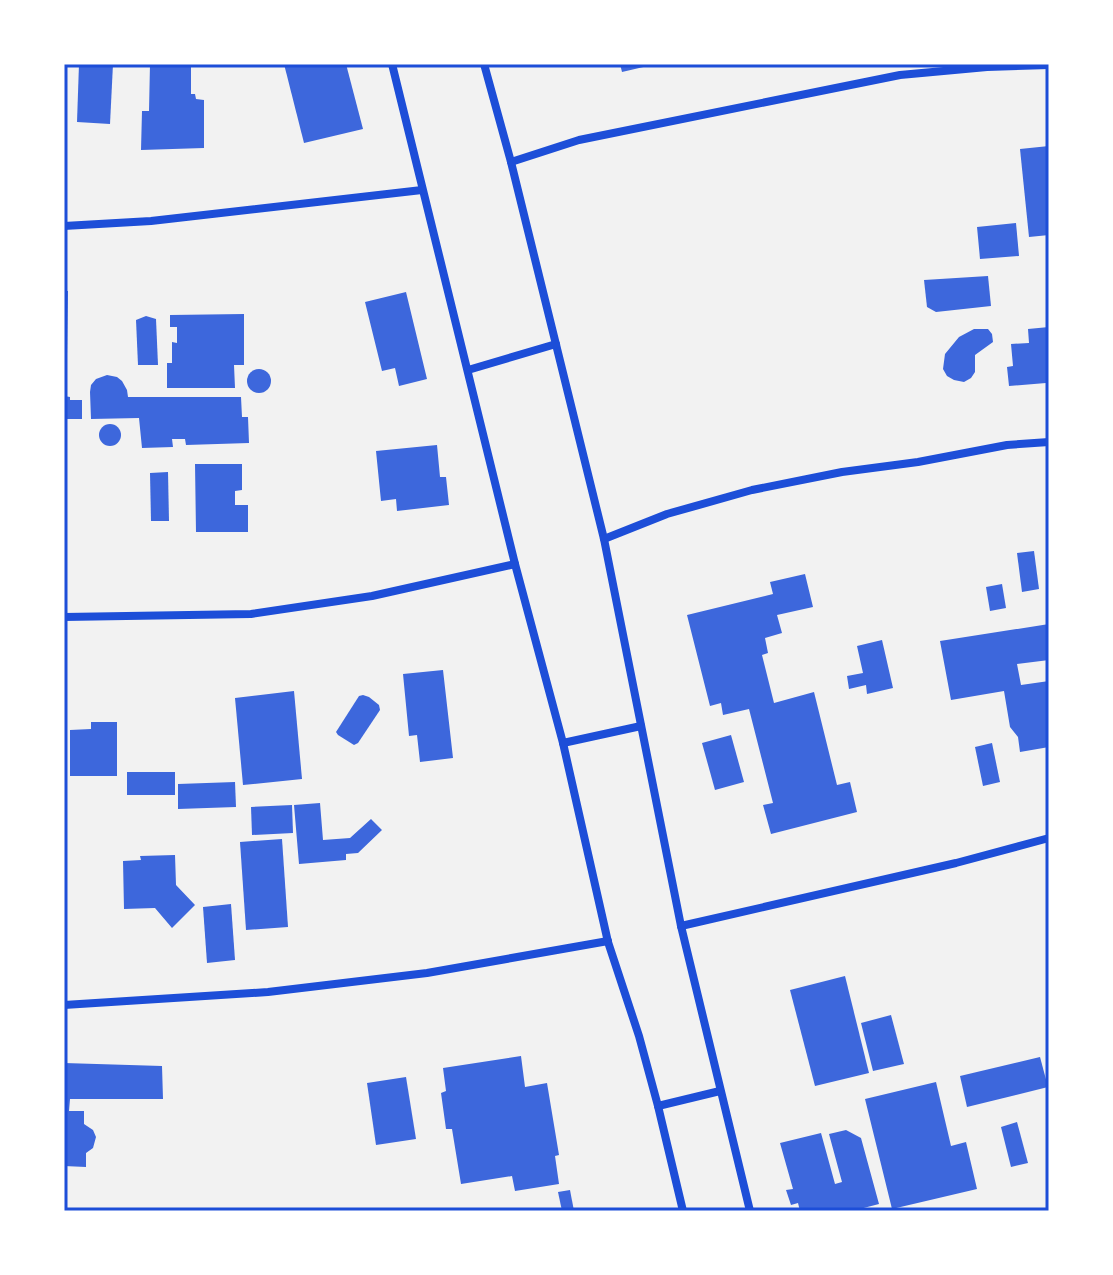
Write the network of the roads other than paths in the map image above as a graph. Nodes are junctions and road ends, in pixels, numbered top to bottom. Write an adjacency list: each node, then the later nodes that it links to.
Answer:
1 (392, 64): 5 (street)
2 (484, 64): 4 (street)
3 (1049, 65): 4 (street)
4 (511, 162): 7 (street)
5 (422, 190): 6 (street); 8 (street)
6 (64, 226)
7 (556, 344): 8 (street); 10 (street)
8 (468, 370): 11 (street)
9 (1049, 442): 10 (street)
10 (604, 539): 13 (street)
11 (515, 564): 12 (street); 14 (street)
12 (64, 617)
13 (641, 726): 14 (street); 16 (street)
14 (563, 743): 17 (street)
15 (1049, 838): 16 (street)
16 (681, 926): 19 (street)
17 (608, 941): 18 (street); 20 (street)
18 (64, 1005)
19 (720, 1091): 20 (street); 22 (street)
20 (658, 1106): 21 (street)
21 (683, 1211)
22 (750, 1211)

